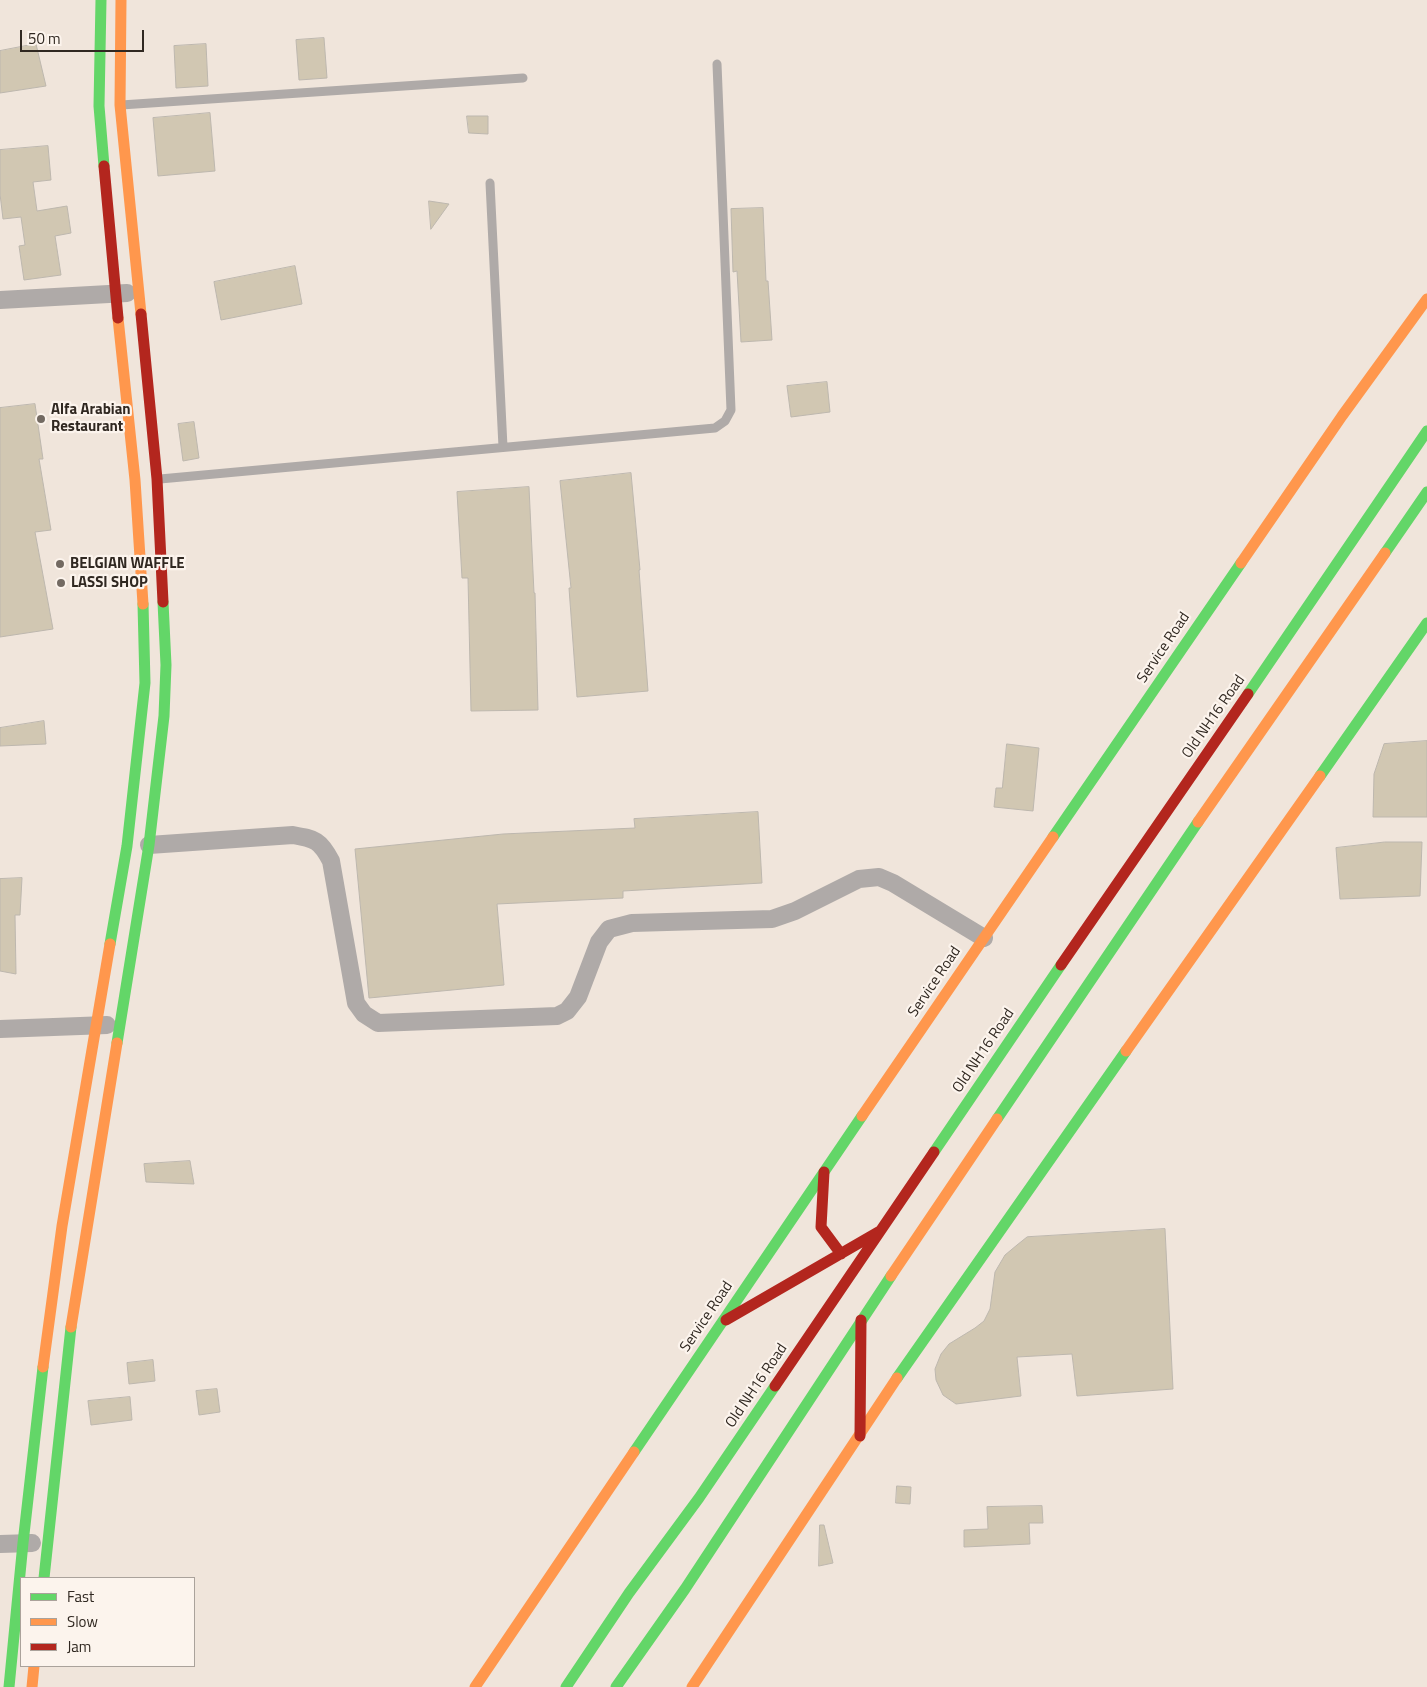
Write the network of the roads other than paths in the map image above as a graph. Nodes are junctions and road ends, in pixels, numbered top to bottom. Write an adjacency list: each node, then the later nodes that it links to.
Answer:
1 (101, 0): 8 (main road)
2 (121, 0): 5 (main road)
3 (717, 64): 12 (lane)
4 (522, 78): 5 (lane)
5 (120, 104): 7 (main road)
6 (490, 183): 12 (lane)
7 (139, 292): 8 (street); 13 (main road)
8 (116, 294): 10 (street); 13 (main road)
9 (1427, 299): 17 (main road, Service Road)
10 (0, 300)
11 (1427, 430): 22 (main road, Old NH16 Road)
12 (503, 447): 13 (lane)
13 (146, 479): 16 (main road); 19 (main road)
14 (1427, 492): 24 (main road)
15 (1427, 623): 26 (main road)
16 (149, 845): 17 (street); 18 (main road)
17 (984, 938): 21 (main road, Service Road)
18 (120, 1023): 19 (street); 27 (main road)
19 (98, 1026): 20 (street); 28 (main road)
20 (0, 1029)
21 (825, 1170): 23 (main road); 25 (main road, Service Road)
22 (880, 1231): 23 (main road); 35 (main road, Old NH16 Road)
23 (841, 1254): 25 (main road)
24 (861, 1320): 26 (main road); 36 (main road)
25 (720, 1324): 34 (main road, Service Road)
26 (860, 1436): 37 (main road)
27 (48, 1542): 28 (street); 30 (main road)
28 (23, 1543): 29 (street); 32 (main road)
29 (0, 1544)
30 (44, 1577)
31 (34, 1667): 33 (main road)
32 (9, 1687)
33 (32, 1687)
34 (476, 1687)
35 (566, 1687)
36 (616, 1687)
37 (692, 1687)

